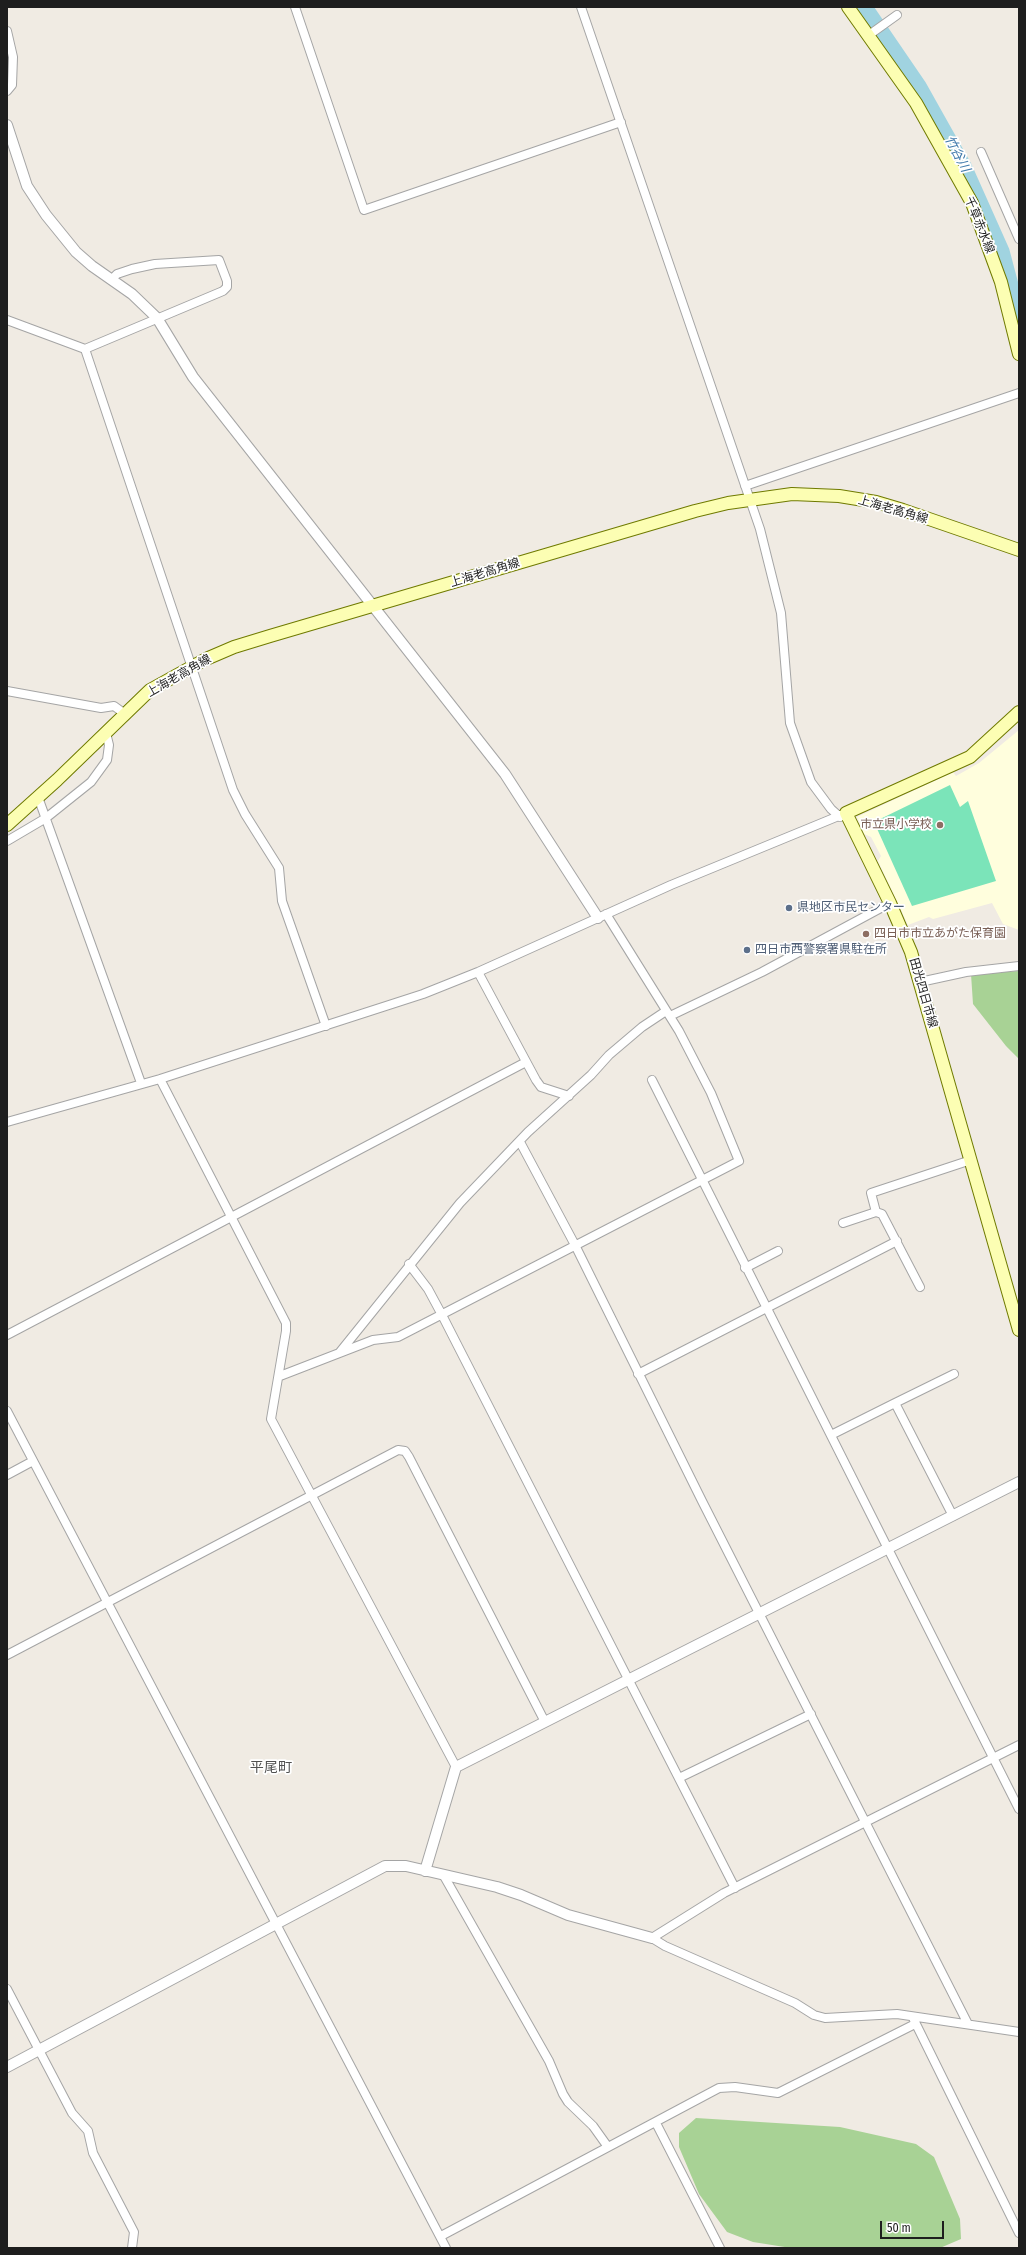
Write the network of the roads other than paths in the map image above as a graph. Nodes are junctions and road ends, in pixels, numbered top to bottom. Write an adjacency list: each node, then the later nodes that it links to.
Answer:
1 (295, 7): 8 (street)
2 (581, 7): 8 (street)
3 (848, 7): 6 (main road, 千草赤水線)
4 (897, 15): 6 (street)
5 (7, 31): 7 (street)
6 (869, 35): 17 (main road, 千草赤水線)
7 (7, 92)
8 (621, 122): 19 (street)
9 (7, 125): 10 (street)
10 (9, 137): 13 (street)
11 (981, 152): 12 (street)
12 (1019, 238)
13 (111, 280): 14 (street); 14 (street)
14 (157, 318): 16 (street); 22 (street)
15 (7, 320): 16 (street)
16 (85, 350): 23 (street)
17 (1019, 354)
18 (1019, 394): 19 (street)
19 (745, 486): 20 (street)
20 (749, 499): 21 (main road, 上海老高角線); 22 (main road, 上海老高角線); 29 (street)
21 (1019, 550)
22 (374, 606): 23 (main road, 上海老高角線); 34 (street)
23 (192, 665): 26 (main road, 上海老高角線); 39 (street)
24 (7, 691): 26 (street)
25 (1019, 712): 29 (main road)
26 (125, 714): 27 (main road, 上海老高角線)
27 (106, 733): 28 (main road, 上海老高角線); 30 (street)
28 (38, 797): 30 (street); 31 (main road, 上海老高角線)
29 (843, 815): 33 (main road, 田光四日市線); 34 (street)
30 (46, 818): 32 (street); 43 (street)
31 (7, 824)
32 (7, 841)
33 (890, 903): 37 (main road, 田光四日市線); 38 (street)
34 (602, 916): 36 (street); 38 (street)
35 (1019, 966): 37 (street)
36 (478, 972): 39 (street); 40 (street)
37 (920, 982): 47 (main road, 田光四日市線)
38 (668, 1013): 44 (street); 48 (street)
39 (326, 1026): 41 (street)
40 (526, 1062): 44 (street); 50 (street)
41 (160, 1079): 43 (street); 50 (street)
42 (652, 1080): 48 (street)
43 (141, 1083): 45 (street)
44 (569, 1096): 46 (street)
45 (7, 1122)
46 (520, 1142): 53 (street); 55 (street)
47 (972, 1160): 49 (street); 60 (main road, 田光四日市線)
48 (701, 1181): 53 (street); 56 (street)
49 (876, 1212): 51 (street); 52 (street)
50 (232, 1217): 61 (street); 65 (street)
51 (843, 1223)
52 (897, 1241): 57 (street); 58 (street)
53 (575, 1244): 59 (street); 63 (street)
54 (778, 1251): 56 (street)
55 (409, 1264): 59 (street); 62 (street)
56 (745, 1268): 58 (street)
57 (920, 1287)
58 (766, 1309): 63 (street); 68 (street)
59 (442, 1314): 62 (street); 78 (street)
60 (1019, 1330)
61 (7, 1335)
62 (340, 1353): 65 (street)
63 (638, 1374): 76 (street)
64 (954, 1374): 66 (street)
65 (280, 1376): 72 (street)
66 (895, 1403): 68 (street); 73 (street)
67 (7, 1412): 69 (street)
68 (831, 1435): 74 (street)
69 (33, 1461): 70 (street); 75 (street)
70 (7, 1475)
71 (1019, 1482): 73 (street)
72 (311, 1496): 75 (street); 80 (street); 83 (street)
73 (953, 1516): 74 (street)
74 (887, 1549): 76 (street); 82 (street)
75 (107, 1603): 77 (street); 90 (street)
76 (759, 1614): 78 (street); 79 (street)
77 (7, 1656)
78 (628, 1680): 80 (street); 84 (street)
79 (810, 1714): 84 (street); 86 (street)
80 (545, 1722): 83 (street)
81 (1019, 1745): 82 (street)
82 (993, 1758): 85 (street); 86 (street)
83 (456, 1767): 87 (street)
84 (679, 1778): 89 (street)
85 (1019, 1809)
86 (865, 1823): 89 (street); 94 (street)
87 (425, 1871): 88 (street); 90 (street)
88 (444, 1876): 91 (street); 99 (street)
89 (735, 1888): 91 (street)
90 (275, 1923): 96 (street); 101 (street)
91 (652, 1938): 93 (street)
92 (7, 1989): 96 (street)
93 (914, 2021): 94 (street); 98 (street); 100 (street)
94 (968, 2024): 95 (street)
95 (1019, 2032)
96 (39, 2050): 97 (street); 102 (street)
97 (7, 2067)
98 (656, 2123): 99 (street); 104 (street)
99 (608, 2147): 101 (street)
100 (1019, 2233)
101 (441, 2236): 103 (street)
102 (132, 2248)
103 (446, 2248)
104 (720, 2248)

